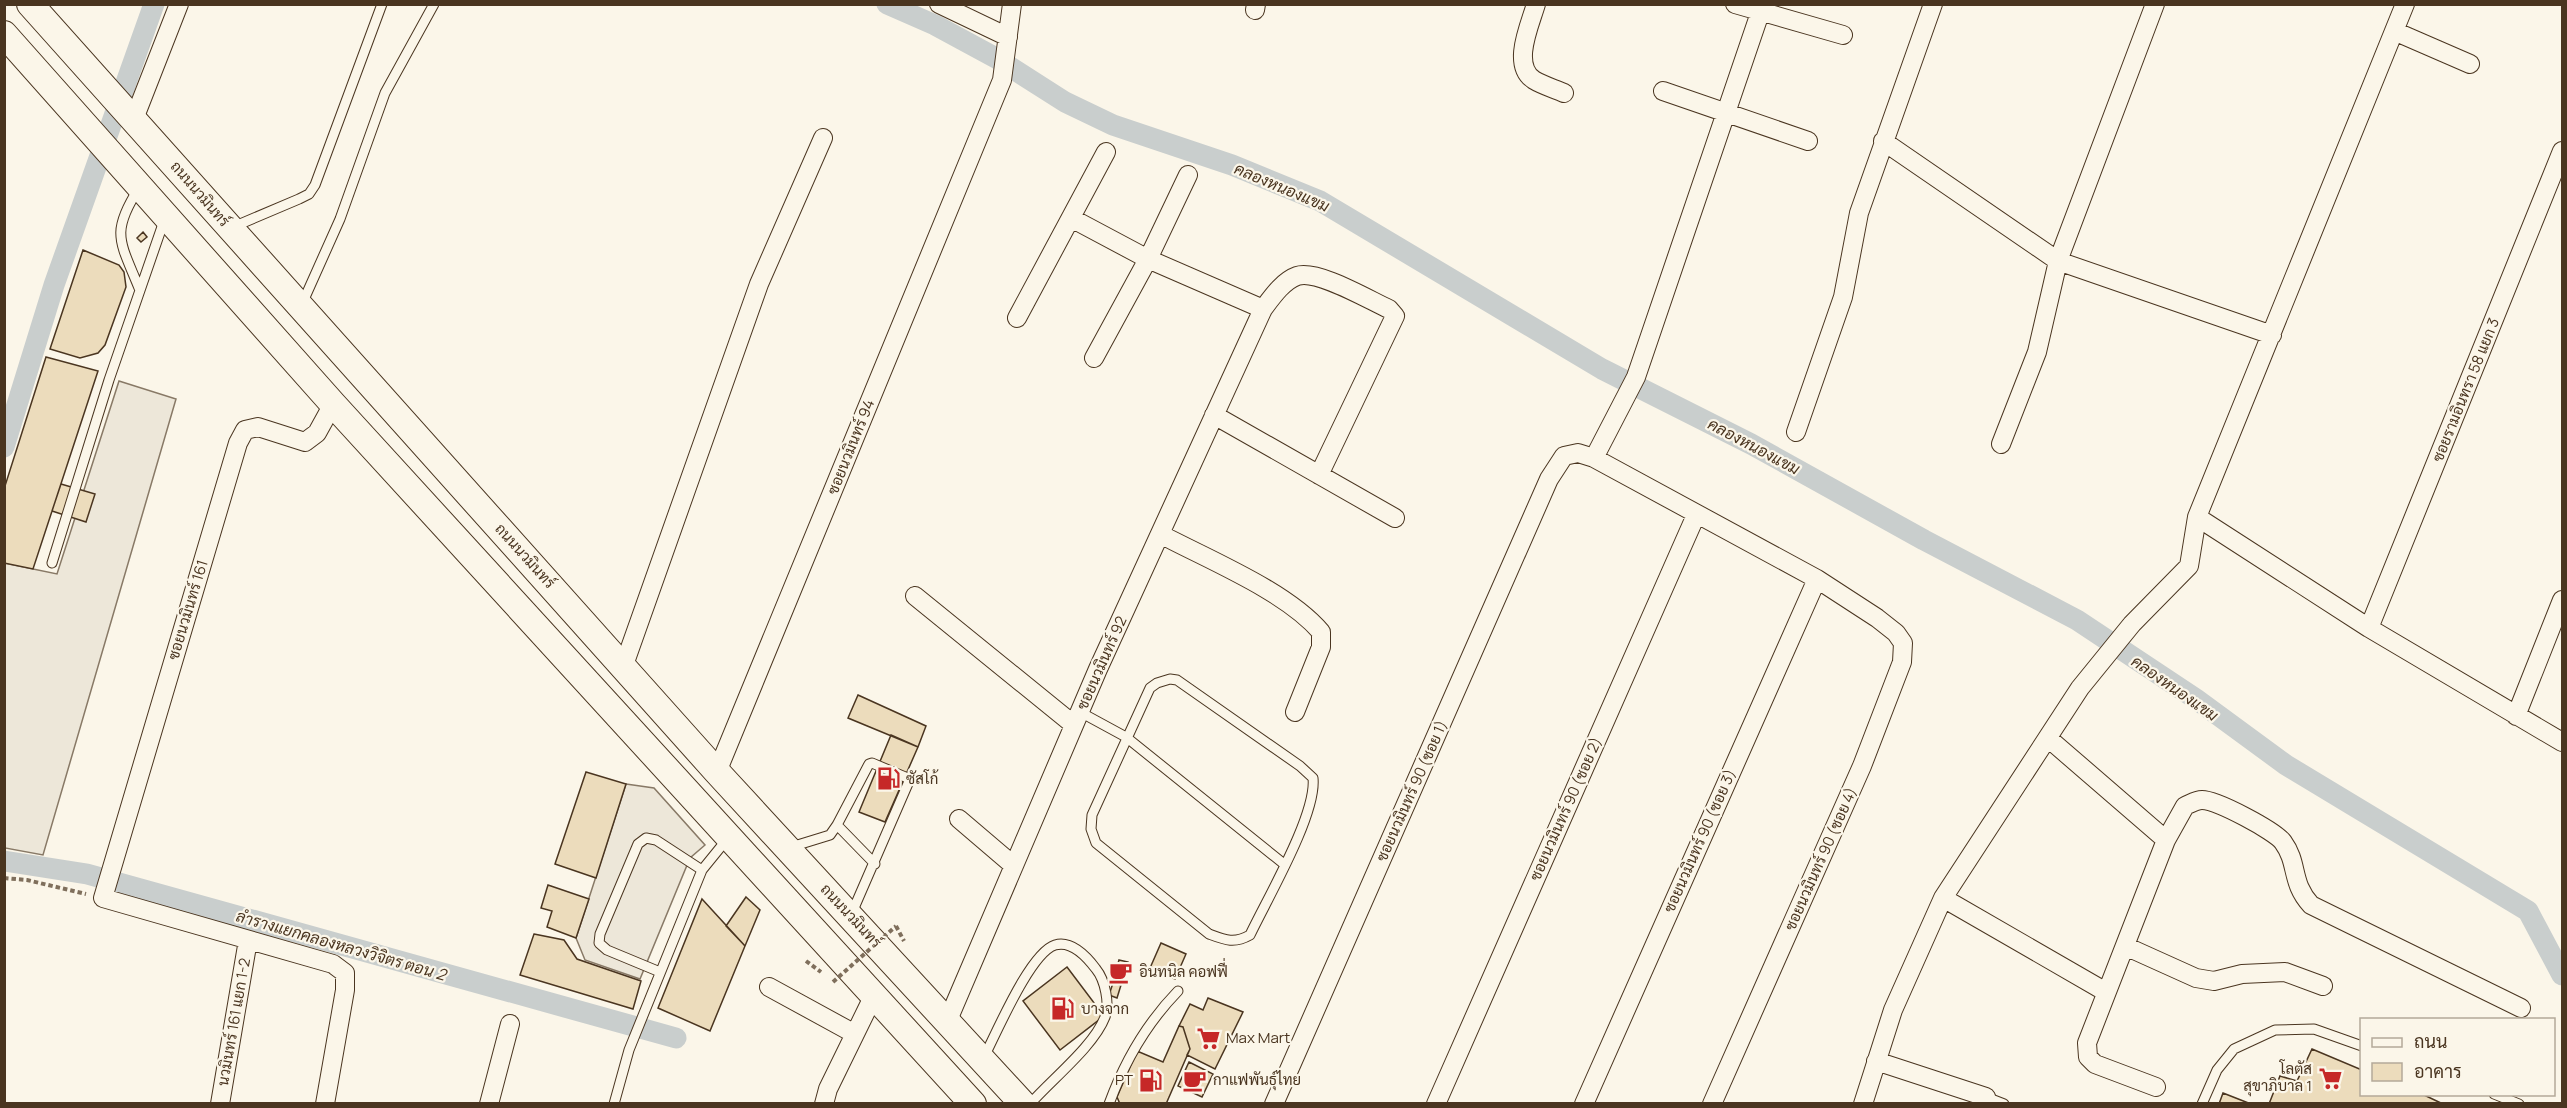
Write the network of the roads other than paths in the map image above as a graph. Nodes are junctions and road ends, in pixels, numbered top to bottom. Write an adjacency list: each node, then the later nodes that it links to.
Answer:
1 (30, 4): 20 (main road, ถนนนวมินทร์)
2 (179, 4): 20 (street)
3 (382, 4): 31 (lane)
4 (434, 4): 35 (lane)
5 (939, 4): 15 (street)
6 (1012, 4): 15 (street, ซอยนวมินทร์ 94)
7 (1536, 4): 19 (street)
8 (1735, 4): 12 (street)
9 (1933, 4): 24 (street)
10 (2155, 4): 33 (street)
11 (2405, 4): 13 (street)
12 (1761, 8): 14 (street); 21 (street)
13 (2394, 31): 17 (street); 38 (street)
14 (1843, 35)
15 (1008, 41): 62 (street, ซอยนวมินทร์ 94)
16 (6, 42): 28 (main road)
17 (2470, 64)
18 (1663, 91): 21 (street)
19 (1564, 93)
20 (124, 108): 31 (main road, ถนนนวมินทร์)
21 (1726, 112): 23 (street); 44 (street)
22 (823, 138): 55 (street)
23 (1808, 141)
24 (1882, 141): 33 (street); 42 (street)
25 (2562, 151): 54 (street, ซอยรามอินทรา 58 แยก 3)
26 (1107, 152): 30 (street)
27 (1188, 175): 32 (street)
28 (141, 185): 29 (main road); 34 (lane)
29 (166, 215): 34 (lane); 40 (main road)
30 (1071, 218): 32 (street); 37 (street)
31 (230, 228): 35 (main road, ถนนนวมินทร์)
32 (1148, 259): 36 (street); 39 (street)
33 (2058, 261): 38 (street); 43 (street)
34 (139, 288): 50 (lane)
35 (300, 306): 55 (main road, ถนนนวมินทร์)
36 (1263, 309): 41 (street, ซอยนวมินทร์ 92); 45 (street, ซอยนวมินทร์ 92)
37 (1017, 318)
38 (2272, 335): 47 (street)
39 (1094, 358)
40 (333, 404): 63 (main road); 75 (street, ซอยนวมินทร์ 161)
41 (1214, 415): 45 (street); 49 (street, ซอยนวมินทร์ 92)
42 (1796, 432)
43 (2001, 444)
44 (1594, 458): 46 (street, ซอยนวมินทร์ 90 (ซอย 4)); 102 (street, ซอยนวมินทร์ 90 (ซอย 1))
45 (1319, 475): 48 (street)
46 (1695, 515): 51 (street, ซอยนวมินทร์ 90 (ซอย 4)); 103 (street, ซอยนวมินทร์ 90 (ซอย 2))
47 (2197, 517): 54 (street); 60 (street)
48 (1395, 518)
49 (1160, 534): 56 (street); 58 (street, ซอยนวมินทร์ 92)
50 (52, 563)
51 (1816, 579): 104 (street, ซอยนวมินทร์ 90 (ซอย 3)); 105 (street, ซอยนวมินทร์ 90 (ซอย 4))
52 (915, 596): 58 (street)
53 (2562, 600): 57 (street)
54 (2369, 628): 57 (street)
55 (624, 665): 62 (main road, ถนนนวมินทร์)
56 (1295, 712)
57 (2516, 716): 61 (street)
58 (1077, 718): 59 (lane); 71 (street, ซอยนวมินทร์ 92)
59 (1126, 737): 70 (lane); 70 (lane); 70 (lane)
60 (2048, 738): 67 (street); 73 (street)
61 (2562, 742)
62 (717, 772): 63 (main road); 68 (main road, ถนนนวมินทร์)
63 (689, 796): 66 (main road)
64 (959, 819): 71 (street)
65 (837, 825): 68 (lane); 69 (lane); 69 (lane)
66 (728, 837): 72 (lane); 82 (main road)
67 (2166, 840): 76 (street); 83 (street)
68 (788, 848): 74 (main road, ถนนนวมินทร์)
69 (875, 864): 74 (lane)
70 (1284, 864)
71 (1014, 866): 84 (street, ซอยนวมินทร์ 92)
72 (702, 870): 77 (lane); 77 (lane)
73 (1942, 898): 81 (street); 89 (street)
74 (851, 915): 84 (main road, ถนนนวมินทร์)
75 (248, 940): 93 (street, นวมินทร์ 161 แยก 1-2); 94 (street)
76 (2125, 945): 78 (street); 81 (street)
77 (660, 972): 96 (lane)
78 (2324, 986)
79 (769, 987): 86 (street)
80 (1178, 991): 101 (lane)
81 (2106, 992): 90 (street)
82 (874, 995): 86 (street); 98 (main road)
83 (2521, 1008)
84 (948, 1020): 88 (main road, ถนนนวมินทร์)
85 (510, 1024): 95 (street)
86 (855, 1034): 97 (street)
87 (2360, 1046): 108 (lane)
88 (983, 1059): 99 (main road, ถนนนวมินทร์); 100 (lane)
89 (1876, 1061): 92 (street); 106 (street)
90 (2156, 1087)
91 (2497, 1096): 109 (lane)
92 (1986, 1097): 107 (lane)
93 (220, 1104)
94 (325, 1104)
95 (489, 1104)
96 (614, 1104)
97 (824, 1104)
98 (973, 1104)
99 (1023, 1104)
100 (1030, 1104)
101 (1109, 1104)
102 (1274, 1104)
103 (1436, 1104)
104 (1584, 1104)
105 (1712, 1104)
106 (1863, 1104)
107 (2004, 1104)
108 (2202, 1104)
109 (2519, 1104)

